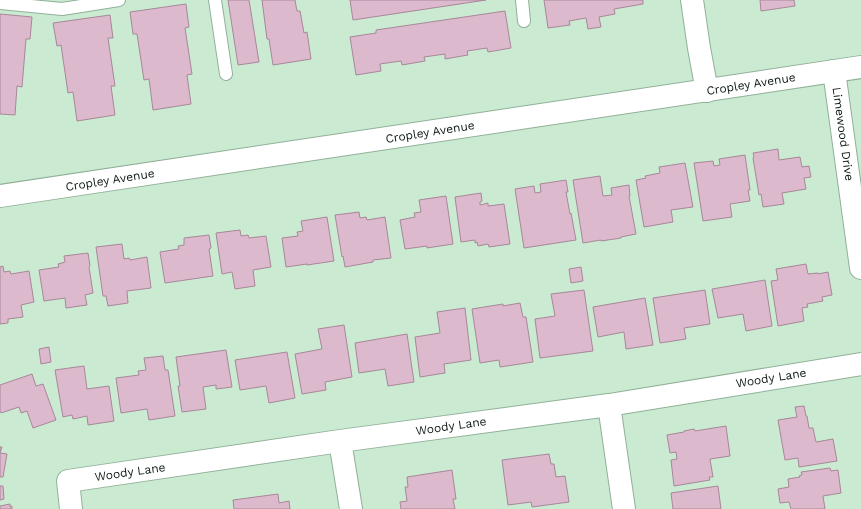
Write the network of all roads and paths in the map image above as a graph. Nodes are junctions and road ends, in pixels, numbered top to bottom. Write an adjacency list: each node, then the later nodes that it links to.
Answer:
1 (119, 0): 6 (lane)
2 (215, 0): 10 (lane)
3 (522, 0): 7 (lane)
4 (692, 0): 11 (street)
5 (0, 3): 6 (lane)
6 (62, 4)
7 (524, 20)
8 (861, 67): 9 (street, Cropley Avenue)
9 (834, 71): 11 (street, Cropley Avenue); 13 (street, Limewood Drive)
10 (226, 74)
11 (706, 90): 12 (street, Cropley Avenue)
12 (0, 196)
13 (861, 268)
14 (861, 364): 15 (street, Woody Lane)
15 (609, 405): 16 (street, Woody Lane); 19 (street)
16 (340, 441): 17 (street, Woody Lane); 18 (street)
17 (71, 509)
18 (351, 509)
19 (624, 509)

